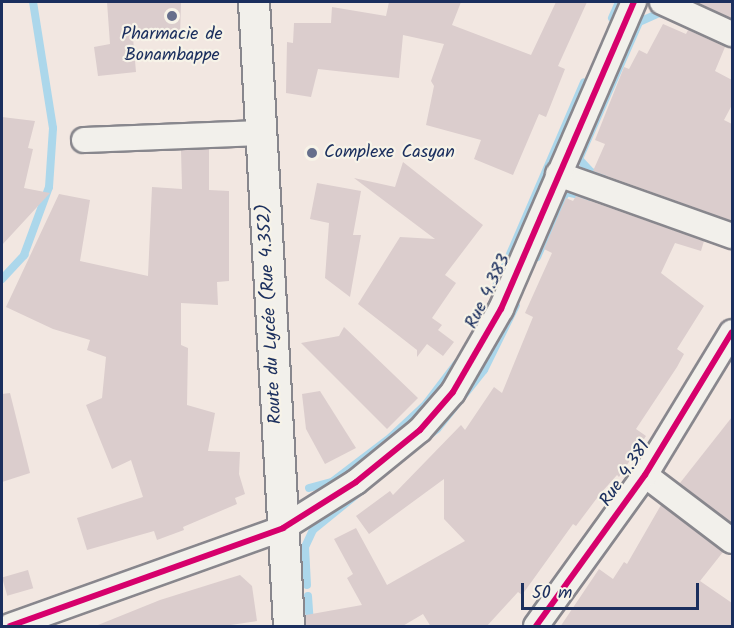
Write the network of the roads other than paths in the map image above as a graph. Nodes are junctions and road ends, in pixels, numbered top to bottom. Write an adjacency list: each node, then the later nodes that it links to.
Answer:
1 (254, 2): 5 (main road, Route du Lycée (Rue 4.352))
2 (634, 2): 7 (street, Rue 4.383)
3 (662, 2): 4 (street)
4 (732, 34)
5 (261, 133): 6 (street); 11 (main road, Route du Lycée (Rue 4.352))
6 (84, 140)
7 (558, 174): 8 (street); 11 (street, Rue 4.383)
8 (732, 236)
9 (732, 332): 10 (street, Rue 4.381)
10 (645, 475): 12 (street); 15 (street, Rue 4.381)
11 (283, 528): 13 (street, Rue 4.383); 14 (main road, Route du Lycée (Rue 4.352))
12 (732, 541)
13 (10, 627)
14 (289, 627)
15 (536, 627)

